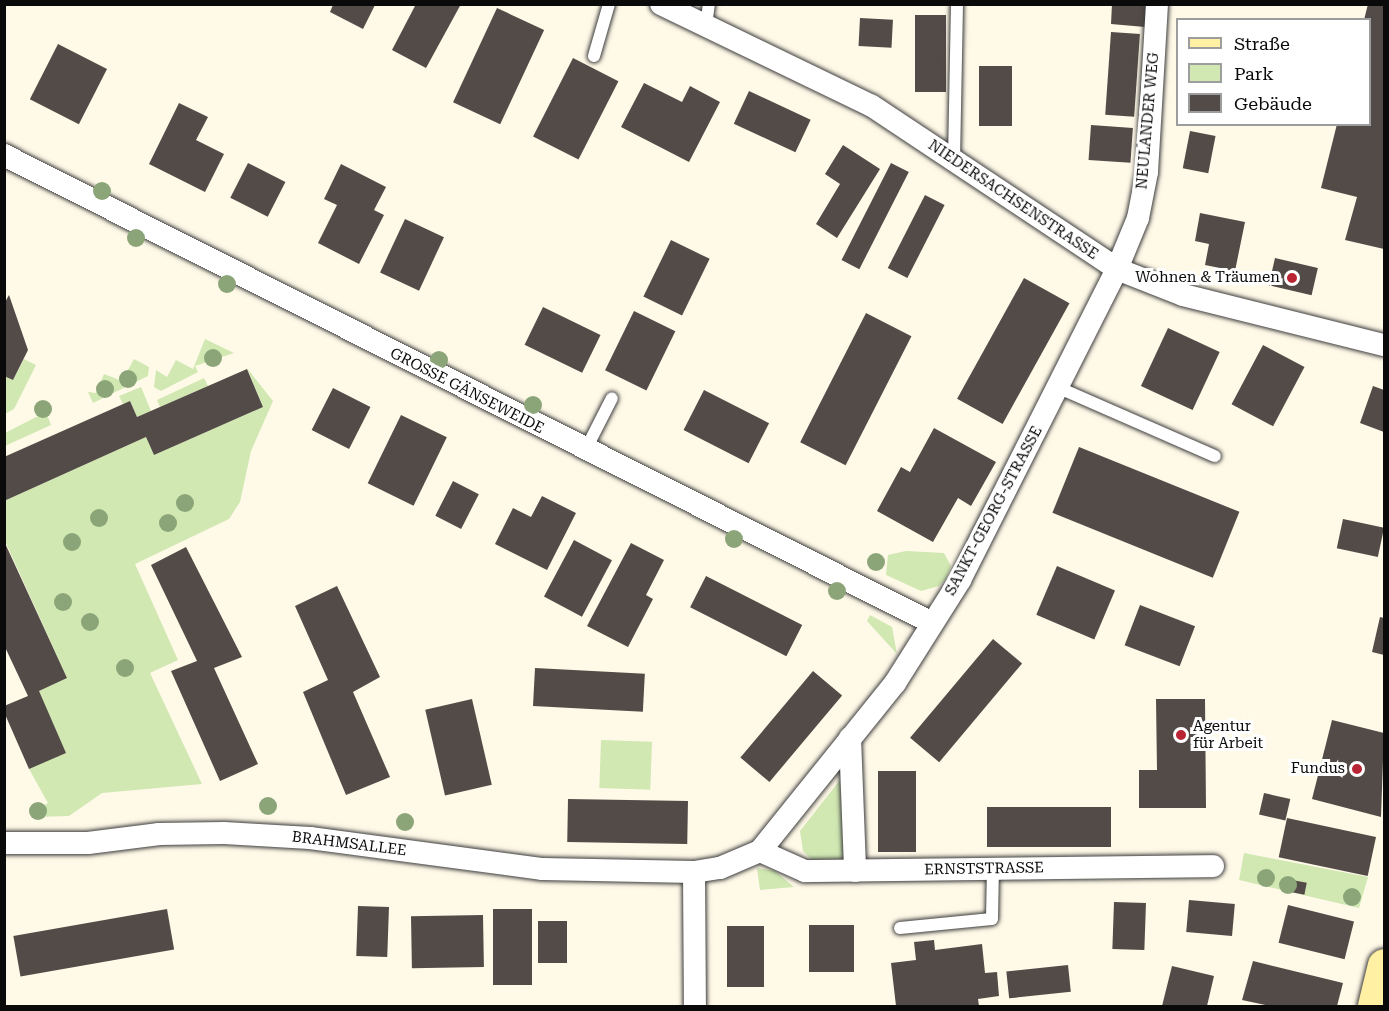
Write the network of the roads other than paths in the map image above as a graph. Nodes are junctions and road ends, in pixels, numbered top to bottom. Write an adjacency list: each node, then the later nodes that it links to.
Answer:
1 (609, 4): 6 (lane)
2 (661, 4): 5 (street, NIEDERSACHSENSTRASSE)
3 (957, 4): 8 (lane)
4 (1157, 4): 9 (street, NEULANDER WEG)
5 (707, 15): 8 (street, NIEDERSACHSENSTRASSE)
6 (594, 56)
7 (4, 155): 13 (street, GROSSE GÄNSEWEIDE)
8 (954, 160): 9 (street, NIEDERSACHSENSTRASSE)
9 (1117, 269): 10 (street, NIEDERSACHSENSTRASSE); 11 (street, SANKT-GEORG-STRASSE)
10 (1384, 345)
11 (1059, 388): 14 (lane); 15 (street, SANKT-GEORG-STRASSE)
12 (612, 398): 13 (lane)
13 (585, 451): 15 (street, GROSSE GÄNSEWEIDE)
14 (1215, 456)
15 (932, 623): 16 (street, SANKT-GEORG-STRASSE)
16 (850, 738): 18 (street, SANKT-GEORG-STRASSE); 21 (street)
17 (4, 843): 22 (street, BRAHMSALLEE)
18 (760, 851): 21 (street, ERNSTSTRASSE); 22 (street, SANKT-GEORG-STRASSE)
19 (1213, 866): 20 (street, ERNSTSTRASSE)
20 (993, 869): 21 (street, ERNSTSTRASSE); 23 (lane)
21 (855, 871)
22 (694, 872): 25 (street)
23 (900, 928)
24 (1384, 965): 26 (main road)
25 (695, 1006)
26 (1374, 1006)

